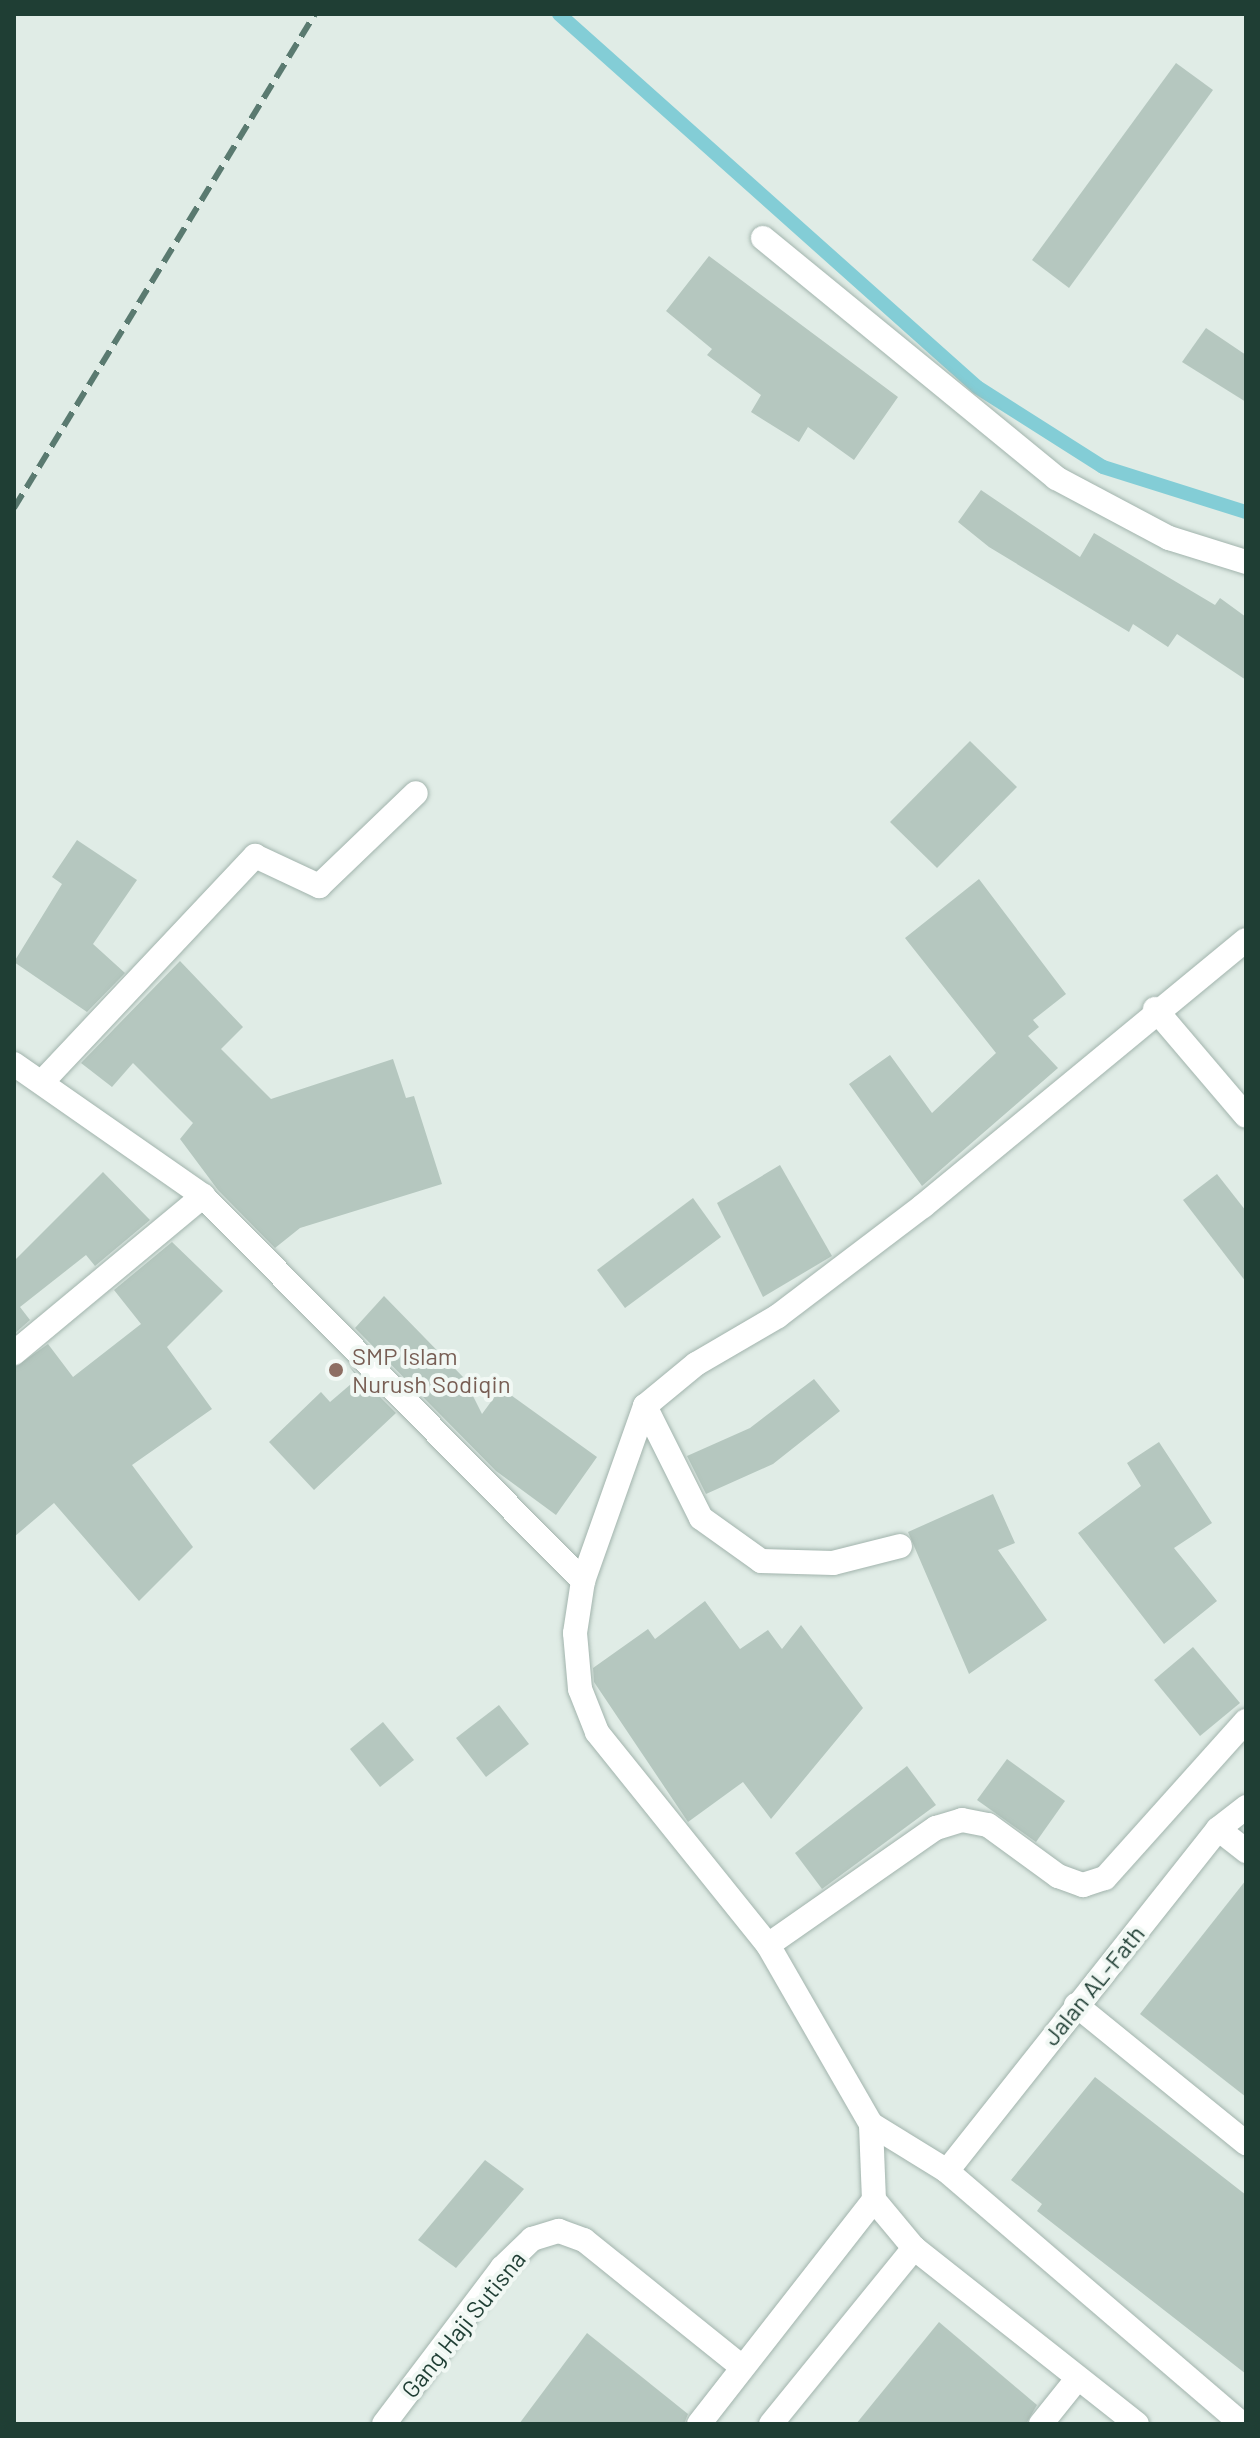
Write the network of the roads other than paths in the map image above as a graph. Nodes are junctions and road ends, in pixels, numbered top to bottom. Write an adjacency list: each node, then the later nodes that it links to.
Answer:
1 (763, 238): 2 (street)
2 (1246, 562)
3 (416, 793): 7 (street)
4 (1246, 940): 5 (street)
5 (1155, 1009): 8 (street); 11 (street)
6 (14, 1064): 7 (street)
7 (44, 1080): 9 (street)
8 (1246, 1116)
9 (203, 1196): 10 (street); 13 (street)
10 (14, 1353)
11 (645, 1406): 12 (street); 13 (street)
12 (900, 1546)
13 (583, 1581): 18 (street)
14 (1246, 1721): 18 (street)
15 (1246, 1807): 16 (street, Jalan AL-Fath)
16 (1218, 1829): 17 (street); 19 (street, Jalan AL-Fath)
17 (1246, 1851)
18 (768, 1945): 20 (street)
19 (1076, 2005): 21 (street); 22 (street, Jalan AL-Fath)
20 (871, 2124): 22 (street); 23 (street)
21 (1246, 2143)
22 (947, 2171): 32 (street)
23 (874, 2200): 24 (street); 25 (street)
24 (914, 2248): 26 (street); 29 (street)
25 (742, 2367): 27 (street, Gang Haji Sutisna); 28 (street)
26 (1077, 2379): 30 (street); 31 (street)
27 (384, 2424)
28 (699, 2424)
29 (771, 2424)
30 (1041, 2424)
31 (1137, 2424)
32 (1242, 2424)

